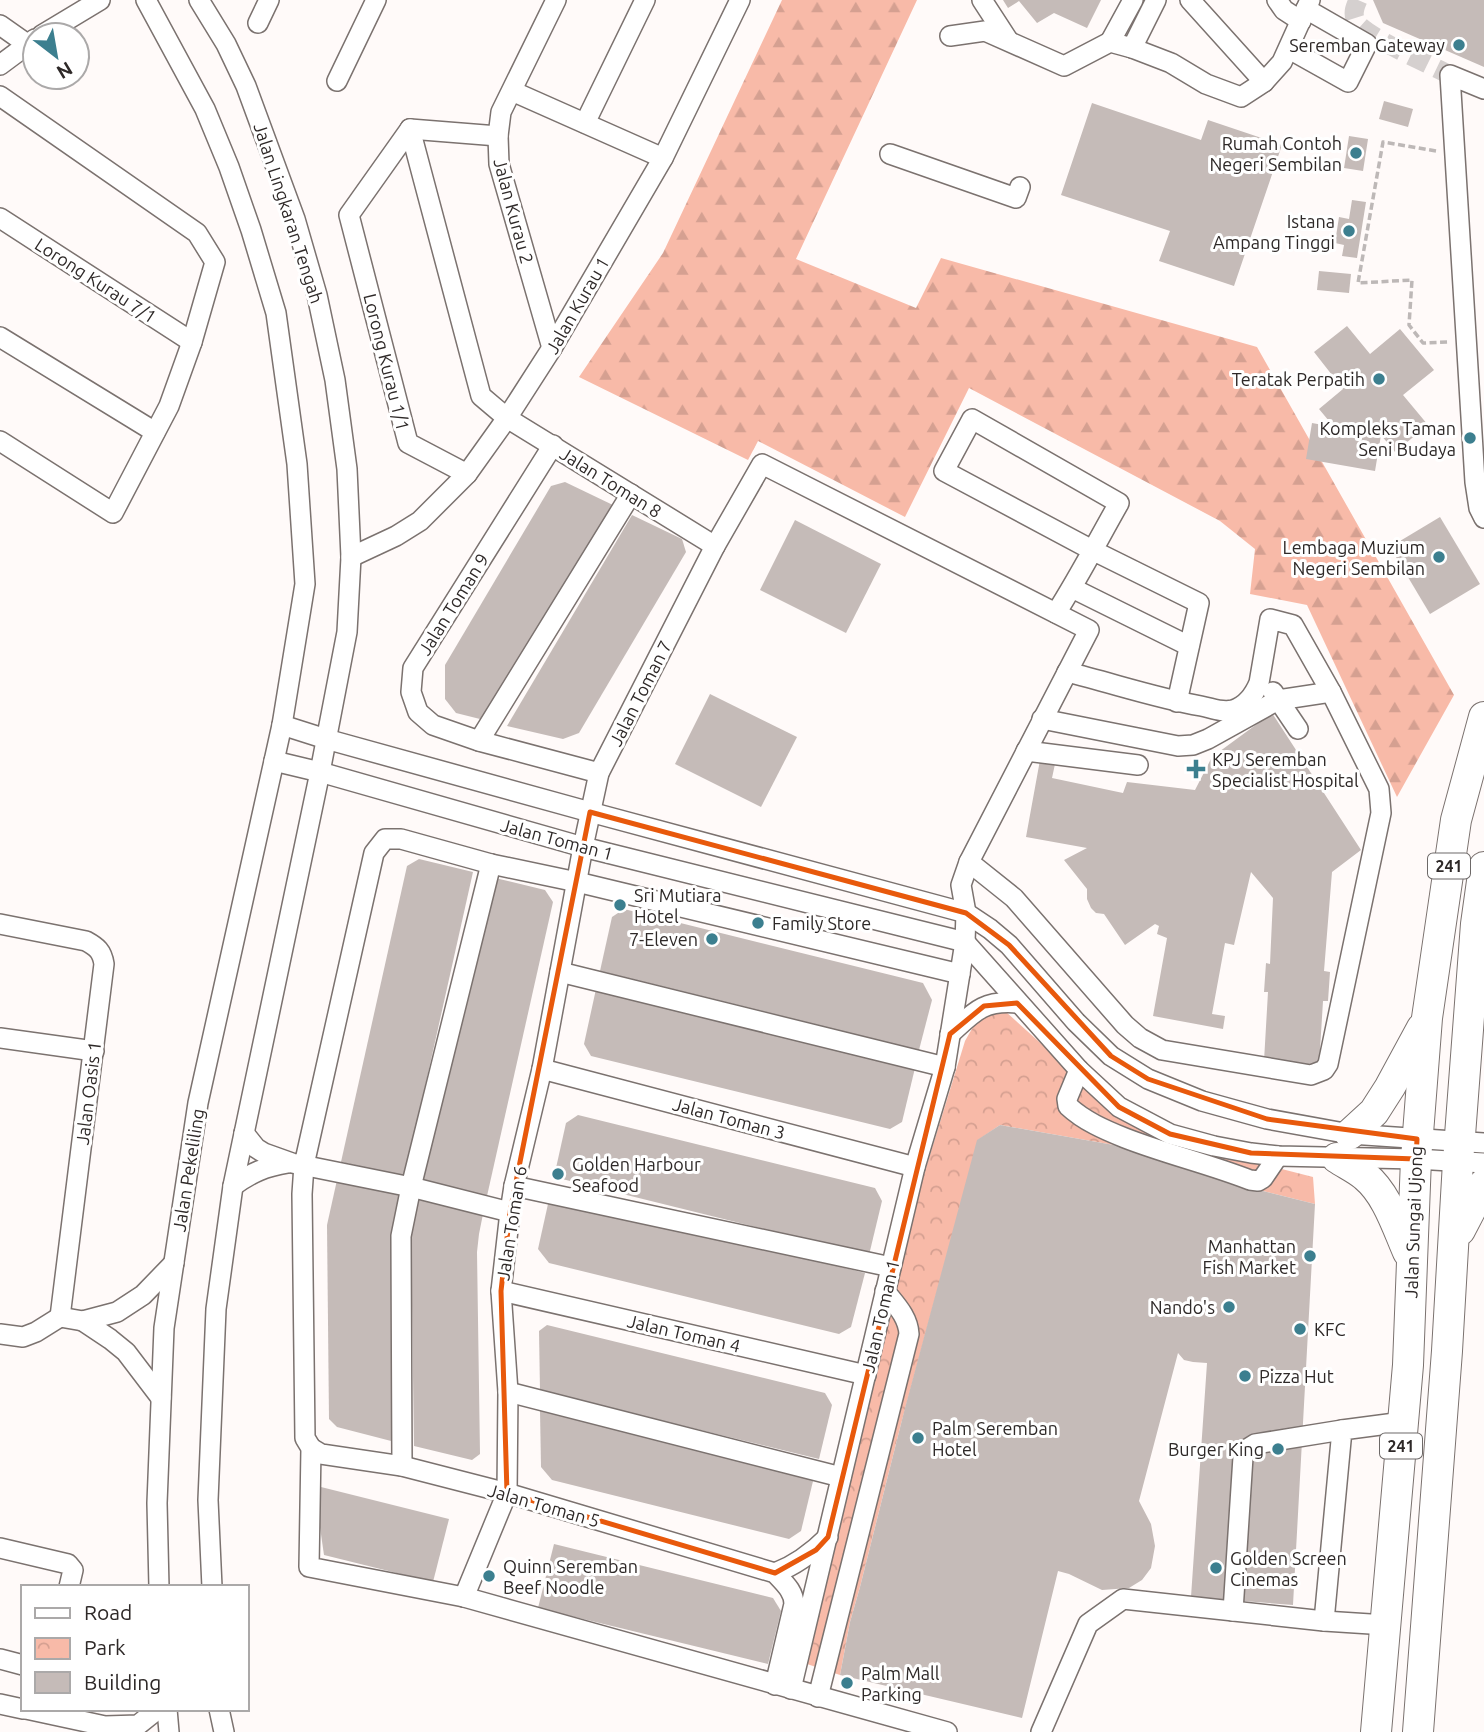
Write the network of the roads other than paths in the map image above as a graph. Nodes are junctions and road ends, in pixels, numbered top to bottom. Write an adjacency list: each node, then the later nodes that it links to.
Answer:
1 (146, 0): 62 (street)
2 (199, 0): 50 (street, Jalan Lingkaran Tengah)
3 (269, 0): 16 (street)
4 (376, 0): 26 (street)
5 (556, 0): 29 (street, Jalan Kurau 2)
6 (645, 0): 31 (street)
7 (740, 0): 35 (street, Jalan Kurau 1)
8 (982, 0): 20 (street)
9 (1133, 0): 21 (street)
10 (1156, 0): 22 (street)
11 (1190, 0): 27 (street)
12 (1277, 0): 14 (street)
13 (98, 1): 15 (street)
14 (1306, 10): 24 (street); 24 (street)
15 (65, 21)
16 (258, 23)
17 (0, 25): 18 (street)
18 (21, 33)
19 (950, 36): 20 (street)
20 (1008, 40): 21 (street)
21 (1110, 42): 22 (street)
22 (1132, 48): 27 (street)
23 (21, 49): 25 (street)
24 (1289, 49): 27 (street)
25 (0, 65)
26 (337, 81)
27 (1264, 82)
28 (1484, 89): 47 (street)
29 (512, 91): 31 (street); 33 (street, Jalan Kurau 2)
30 (0, 96): 39 (street)
31 (585, 123): 35 (street)
32 (410, 129): 33 (street); 41 (street, Jalan Toman 8); 45 (street, Lorong Kurau 1/1)
33 (498, 136): 40 (street, Jalan Kurau 2)
34 (890, 153): 36 (street)
35 (663, 158): 40 (street, Jalan Kurau 1)
36 (1020, 187)
37 (0, 218): 39 (street, Lorong Kurau 7/1)
38 (0, 337): 42 (street)
39 (192, 342): 42 (street)
40 (552, 348): 41 (street, Jalan Kurau 1)
41 (507, 418): 44 (street, Jalan Toman 8); 45 (street, Jalan Kurau 1)
42 (155, 432): 43 (street)
43 (0, 441)
44 (553, 445): 46 (street, Jalan Toman 8); 66 (street, Jalan Toman 9)
45 (467, 474): 50 (street, Jalan Kurau 1)
46 (631, 494): 48 (street, Jalan Toman 8); 66 (street)
47 (1484, 518)
48 (715, 546): 52 (street, Jalan Toman 7); 71 (street, Jalan Toman 7)
49 (1092, 551): 49 (street); 51 (street); 53 (street)
50 (351, 557): 64 (street, Jalan Lingkaran Tengah)
51 (1072, 588): 52 (street); 53 (street)
52 (1056, 613): 54 (street)
53 (1189, 646): 58 (street)
54 (1067, 671): 58 (street); 61 (street)
55 (1260, 673): 56 (street); 57 (street); 59 (street)
56 (1331, 692): 57 (street); 74 (street)
57 (1278, 700): 63 (street); 65 (street)
58 (1177, 702): 59 (street)
59 (1206, 707): 65 (street)
60 (1484, 717): 86 (highway, Jalan Sungai Ujong / 241)
61 (1042, 719): 65 (street); 67 (street)
62 (282, 725): 64 (street, Jalan Toman 1); 68 (street)
63 (1298, 729)
64 (326, 739): 70 (street, Jalan Lingkaran Tengah); 72 (street, Jalan Toman 1)
65 (1208, 740)
66 (478, 741): 71 (street, Jalan Toman 9)
67 (1026, 751): 69 (street); 74 (street)
68 (274, 761): 70 (street, Jalan Toman 1); 109 (street, Jalan Pekeliling)
69 (1138, 765)
70 (320, 772): 73 (street, Jalan Toman 1); 95 (street)
71 (599, 773): 72 (street, Jalan Toman 7)
72 (590, 812): 73 (street, Jalan Toman 7); 79 (street, Jalan Toman 1)
73 (583, 847): 77 (street, Jalan Toman 6); 78 (street, Jalan Toman 1)
74 (969, 862): 79 (street)
75 (491, 864): 77 (street); 100 (street); 105 (street)
76 (1484, 867): 93 (highway, 241)
77 (577, 882): 81 (street); 83 (street, Jalan Toman 6)
78 (835, 910): 81 (street); 82 (street, Jalan Toman 1)
79 (966, 913): 82 (street, Jalan Toman 1); 96 (street, Jalan Toman 1)
80 (0, 924): 89 (street, Jalan Oasis 1)
81 (828, 942): 84 (street)
82 (965, 942): 84 (street, Jalan Toman 1); 85 (street, Jalan Toman 1)
83 (559, 972): 90 (street); 91 (street, Jalan Toman 6)
84 (960, 974): 87 (street, Jalan Toman 1)
85 (1017, 1003): 87 (street); 92 (street, Jalan Toman 1)
86 (1427, 1018): 96 (highway); 97 (highway, Jalan Sungai Ujong / 241)
87 (950, 1034): 90 (street, Jalan Toman 1)
88 (0, 1038): 89 (street)
89 (94, 1051): 113 (street, Jalan Oasis 1)
90 (945, 1067): 101 (street, Jalan Toman 1)
91 (542, 1069): 101 (street, Jalan Toman 3); 104 (street, Jalan Toman 6)
92 (1079, 1070): 99 (street, Jalan Toman 1); 99 (street)
93 (1465, 1076): 94 (highway); 98 (highway, 241)
94 (1484, 1122)
95 (244, 1133): 100 (street); 103 (street)
96 (1343, 1146): 97 (street, Jalan Toman 1); 97 (street, Jalan Toman 1); 99 (street, Jalan Toman 1); 108 (highway)
97 (1416, 1149): 98 (street, Jalan Toman 1); 108 (highway, Jalan Sungai Ujong / 241)
98 (1472, 1152): 107 (highway, 241)
99 (1278, 1156)
100 (298, 1164): 103 (street); 105 (street); 123 (street)
101 (915, 1167): 110 (street, Jalan Toman 1)
102 (1484, 1184): 107 (highway)
103 (233, 1186): 132 (street)
104 (514, 1186): 106 (street, Jalan Toman 6); 110 (street)
105 (411, 1187): 106 (street); 124 (street)
106 (510, 1212): 111 (street, Jalan Toman 6)
107 (1454, 1242): 152 (highway, 241)
108 (1411, 1259): 120 (highway, Jalan Sungai Ujong / 241)
109 (174, 1263): 114 (street); 118 (street, Jalan Pekeliling)
110 (891, 1267): 112 (street, Jalan Toman 1)
111 (501, 1290): 116 (street, Jalan Toman 4); 117 (street, Jalan Toman 6)
112 (885, 1291): 116 (street, Jalan Toman 1); 119 (street)
113 (60, 1317): 114 (street); 115 (street)
114 (83, 1321): 118 (street)
115 (0, 1334)
116 (866, 1375): 121 (street, Jalan Toman 1)
117 (508, 1392): 125 (street); 126 (street, Jalan Toman 6)
118 (161, 1398): 131 (street, Jalan Pekeliling)
119 (890, 1413): 121 (street); 140 (street)
120 (1403, 1422): 122 (street); 136 (highway, Jalan Sungai Ujong / 241)
121 (855, 1424): 125 (street, Jalan Toman 1)
122 (1342, 1430): 134 (street); 135 (street)
123 (311, 1447): 124 (street, Jalan Toman 5); 133 (street)
124 (402, 1466): 126 (street, Jalan Toman 5)
125 (841, 1477): 127 (street, Jalan Toman 1)
126 (506, 1493): 129 (street, Jalan Toman 5); 133 (street, Jalan Toman 6)
127 (828, 1537): 129 (street); 139 (street, Jalan Toman 1)
128 (0, 1548): 130 (street)
129 (775, 1573): 139 (street)
130 (69, 1585)
131 (159, 1585)
132 (212, 1585)
133 (464, 1597): 139 (street)
134 (1233, 1611): 135 (street); 150 (street)
135 (1324, 1621): 136 (street)
136 (1386, 1625): 151 (highway, Jalan Sungai Ujong / 241)
137 (0, 1659): 138 (street)
138 (21, 1664)
139 (783, 1687): 140 (street)
140 (818, 1697): 149 (street)
141 (0, 1704): 142 (street)
142 (21, 1708)
143 (34, 1711): 144 (street)
144 (156, 1711)
145 (167, 1711): 147 (street)
146 (219, 1711): 148 (street)
147 (169, 1732)
148 (224, 1732)
149 (947, 1732)
150 (1041, 1732)
151 (1376, 1732)
152 (1418, 1732)

